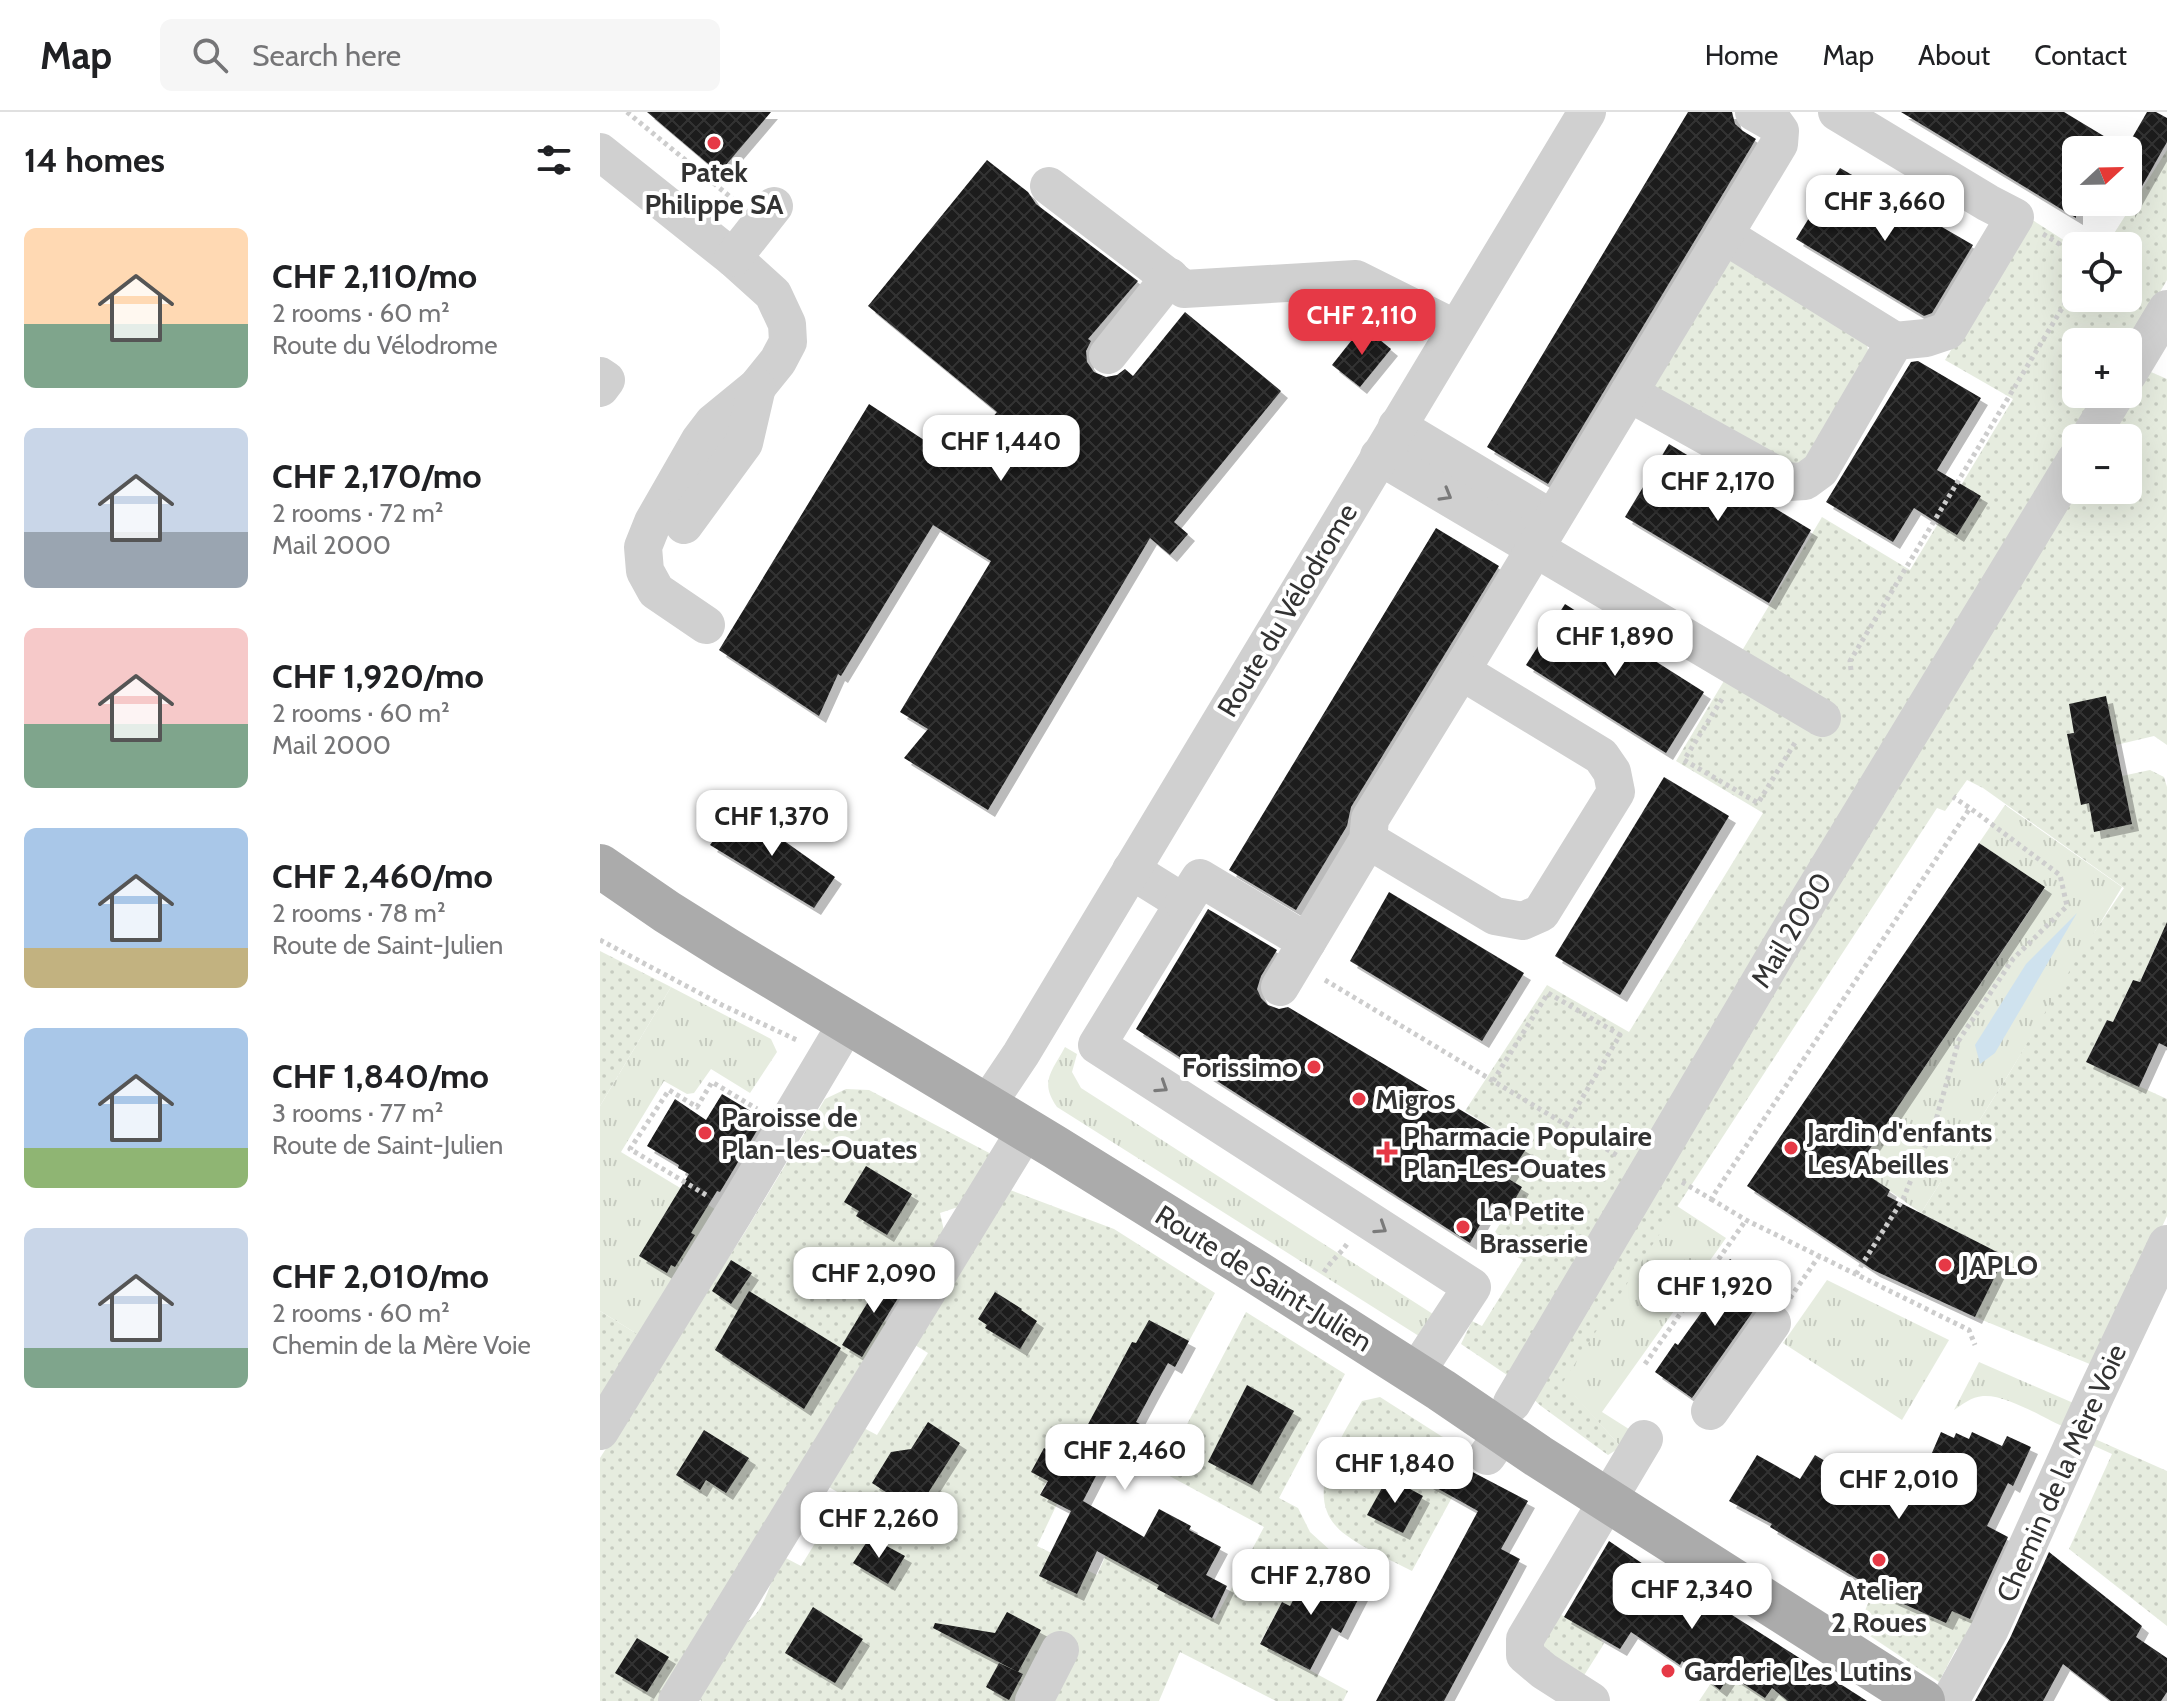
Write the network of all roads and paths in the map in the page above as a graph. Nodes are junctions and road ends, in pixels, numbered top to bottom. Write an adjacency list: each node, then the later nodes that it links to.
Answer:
1 (627, 112): 7 (path)
2 (1587, 112): 13 (street, Route du Vélodrome)
3 (1754, 112): 8 (street)
4 (1837, 112): 14 (street)
5 (600, 152): 9 (street)
6 (1049, 186): 10 (street)
7 (768, 214): 9 (street)
8 (1724, 235): 14 (street); 20 (street)
9 (733, 258): 18 (street)
10 (1170, 277): 13 (street); 16 (street)
11 (2062, 308): 27 (path)
12 (2167, 309): 15 (street)
13 (1456, 329): 21 (street, Route du Vélodrome)
14 (1895, 341): 20 (street)
15 (2142, 351)
16 (1108, 355)
17 (600, 376): 19 (street)
18 (757, 387): 23 (street); 25 (street)
19 (600, 388)
20 (1629, 393): 24 (street)
21 (1388, 441): 24 (street); 34 (street, Route du Vélodrome)
22 (2062, 482): 44 (street, Mail 2000)
23 (684, 525)
24 (1544, 533): 26 (street); 28 (street)
25 (706, 625)
26 (1740, 669): 29 (street); 29 (path)
27 (1851, 670)
28 (1461, 671): 32 (street); 32 (street)
29 (1817, 715)
30 (1953, 797): 31 (path)
31 (1970, 808): 45 (path); 51 (path)
32 (1368, 840): 37 (street)
33 (600, 866): 38 (main road, Route de Saint-Julien)
34 (1131, 870): 35 (street); 40 (street, Route du Vélodrome)
35 (1184, 903): 37 (street); 56 (street, one-way to 56)
36 (600, 940): 38 (path)
37 (1294, 964): 39 (path)
38 (837, 1039): 40 (main road, Route de Saint-Julien); 46 (street)
39 (1493, 1081): 42 (path); 42 (path)
40 (986, 1106): 43 (main road, Route de Saint-Julien)
41 (759, 1110): 46 (path)
42 (1566, 1125): 44 (path)
43 (1026, 1130): 56 (main road, Route de Saint-Julien); 63 (street)
44 (1649, 1168): 45 (path); 59 (street, Mail 2000)
45 (1711, 1199): 47 (path)
46 (734, 1213): 58 (street)
47 (1746, 1220): 50 (path); 55 (path)
48 (1352, 1237): 52 (path)
49 (2167, 1244): 67 (street, Chemin de la Mère Voie)
50 (1819, 1256): 51 (path); 53 (path)
51 (1856, 1274): 54 (path)
52 (1319, 1280)
53 (1772, 1323): 57 (street)
54 (1975, 1345)
55 (1645, 1364)
56 (1415, 1374): 59 (main road, Route de Saint-Julien)
57 (1710, 1411)
58 (600, 1431)
59 (1501, 1431): 61 (main road, Route de Saint-Julien)
60 (1644, 1439): 61 (street)
61 (1608, 1500): 65 (street); 66 (main road, Route de Saint-Julien)
62 (1060, 1650): 64 (street)
63 (677, 1701)
64 (1034, 1701)
65 (1591, 1701)
66 (1923, 1701)
67 (1950, 1701)

